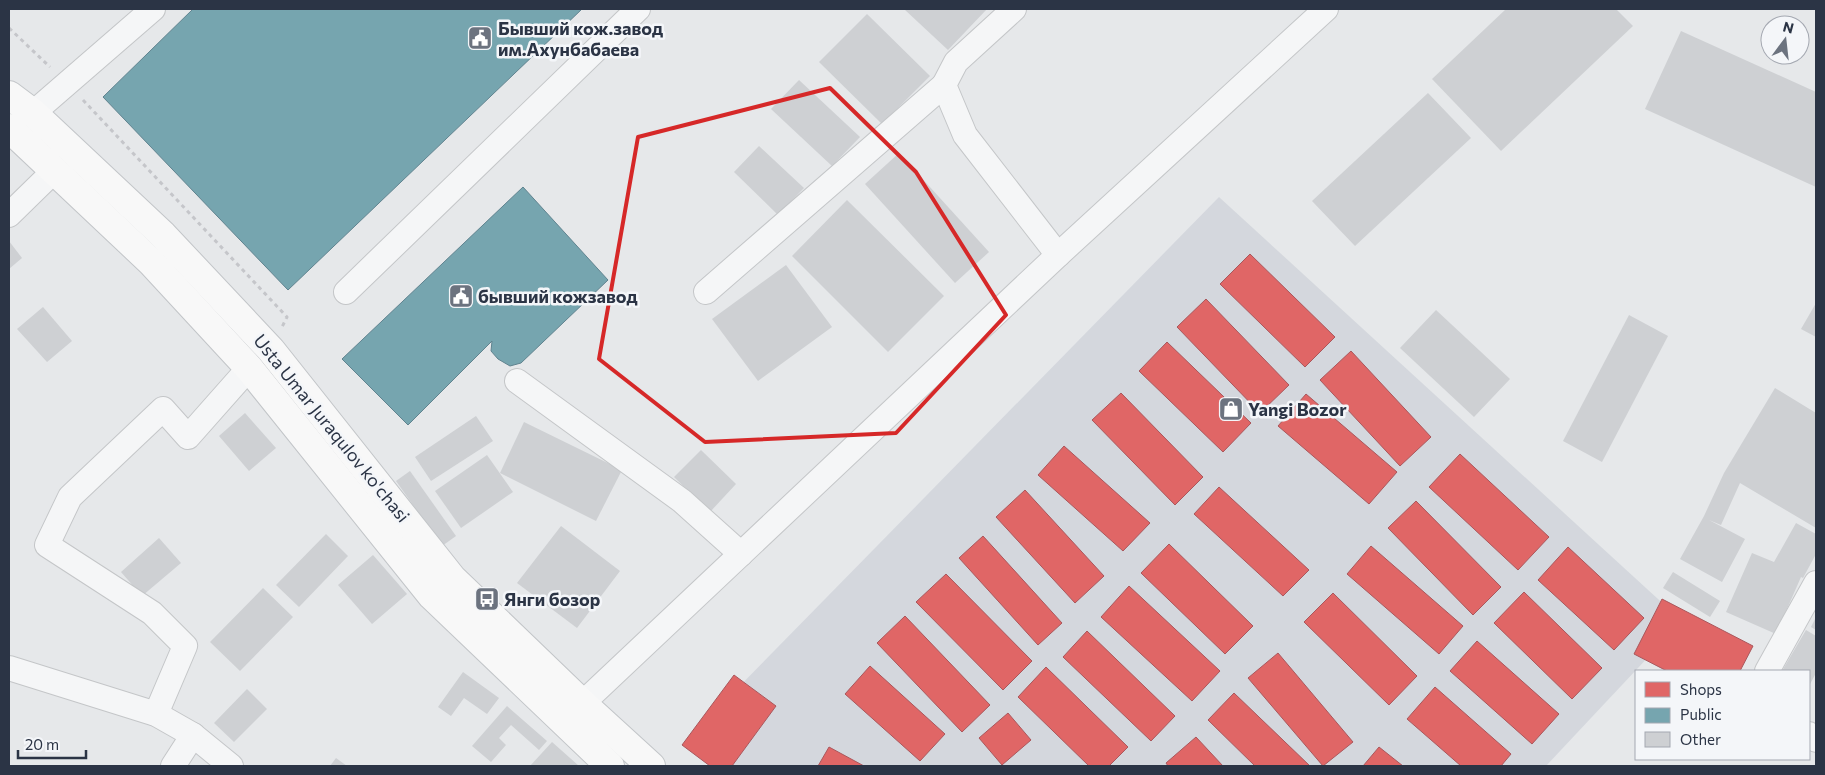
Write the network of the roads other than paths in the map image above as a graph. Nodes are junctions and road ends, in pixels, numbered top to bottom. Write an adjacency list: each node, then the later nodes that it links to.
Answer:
1 (153, 9): 7 (street)
2 (638, 9): 12 (street)
3 (1014, 9): 5 (street)
4 (1312, 13): 11 (street)
5 (944, 85): 11 (street); 13 (street)
6 (9, 95): 7 (main road, Usta Umar Juraqulov ko'chasi)
7 (33, 113): 20 (main road, Usta Umar Juraqulov ko'chasi)
8 (9, 128): 9 (main road, Usta Umar Juraqulov ko'chasi)
9 (55, 170): 10 (street); 14 (main road, Usta Umar Juraqulov ko'chasi)
10 (9, 215)
11 (1058, 255): 16 (street)
12 (346, 292)
13 (706, 292)
14 (249, 368): 21 (street); 22 (main road, Usta Umar Juraqulov ko'chasi)
15 (517, 381): 16 (street)
16 (741, 554): 20 (street)
17 (1816, 583): 19 (street)
18 (9, 668): 21 (street)
19 (1768, 670)
20 (582, 703): 22 (street); 27 (main road, Usta Umar Juraqulov ko'chasi)
21 (156, 714): 23 (street)
22 (562, 722): 26 (main road, Usta Umar Juraqulov ko'chasi)
23 (193, 735): 24 (street); 25 (street)
24 (174, 766)
25 (232, 766)
26 (610, 766)
27 (651, 766)

